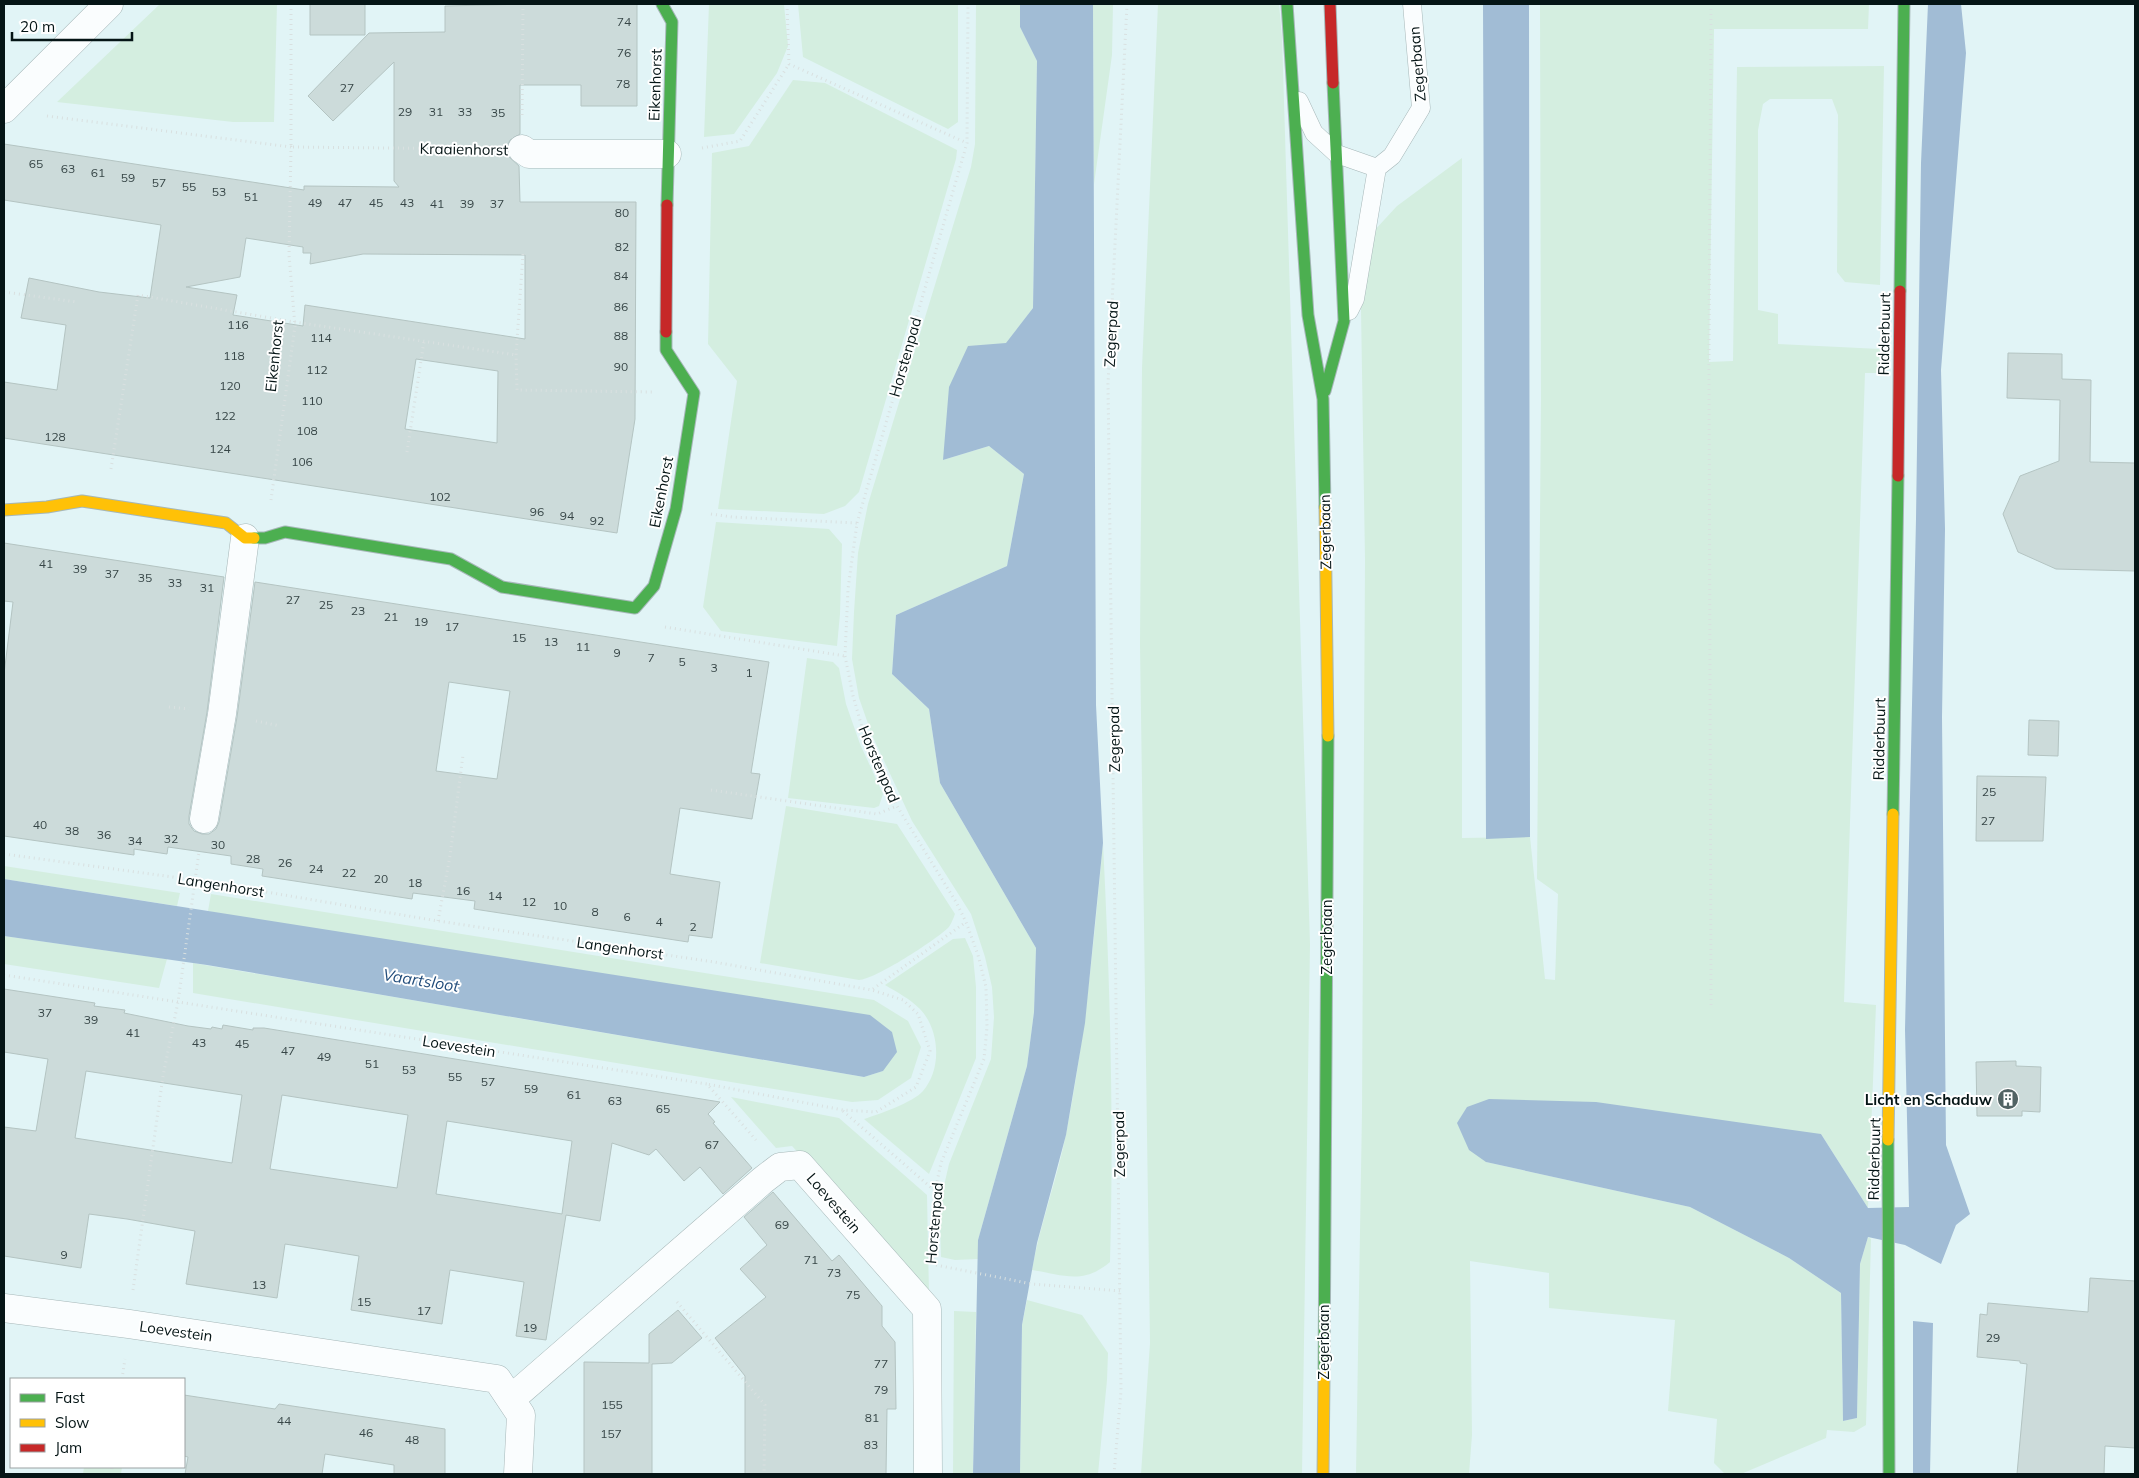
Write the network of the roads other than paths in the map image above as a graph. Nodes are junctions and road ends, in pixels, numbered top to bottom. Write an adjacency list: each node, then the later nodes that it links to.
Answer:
1 (109, 4): 8 (street)
2 (662, 4): 10 (street, Eikenhorst)
3 (1287, 4): 7 (street, Zegerbaan)
4 (1330, 4): 11 (street, Zegerbaan)
5 (1412, 4): 12 (lane, Zegerbaan)
6 (1904, 4): 23 (street, Ridderbuurt)
7 (1294, 91): 11 (lane, Zegerbaan); 14 (street, Zegerbaan)
8 (4, 109)
9 (522, 149): 10 (street, Kraaienhorst)
10 (667, 154): 16 (street, Eikenhorst)
11 (1337, 154): 12 (lane, Zegerbaan); 13 (street, Zegerbaan)
12 (1377, 168): 13 (lane, Zegerbaan)
13 (1344, 320): 14 (street, Zegerbaan)
14 (1323, 399): 22 (street, Zegerbaan)
15 (4, 510): 16 (street)
16 (255, 538): 17 (street)
17 (204, 819)
18 (4, 1308): 19 (street, Loevestein)
19 (511, 1399): 20 (street, Loevestein); 21 (street, Loevestein)
20 (518, 1474)
21 (928, 1474)
22 (1323, 1474)
23 (1889, 1474)

